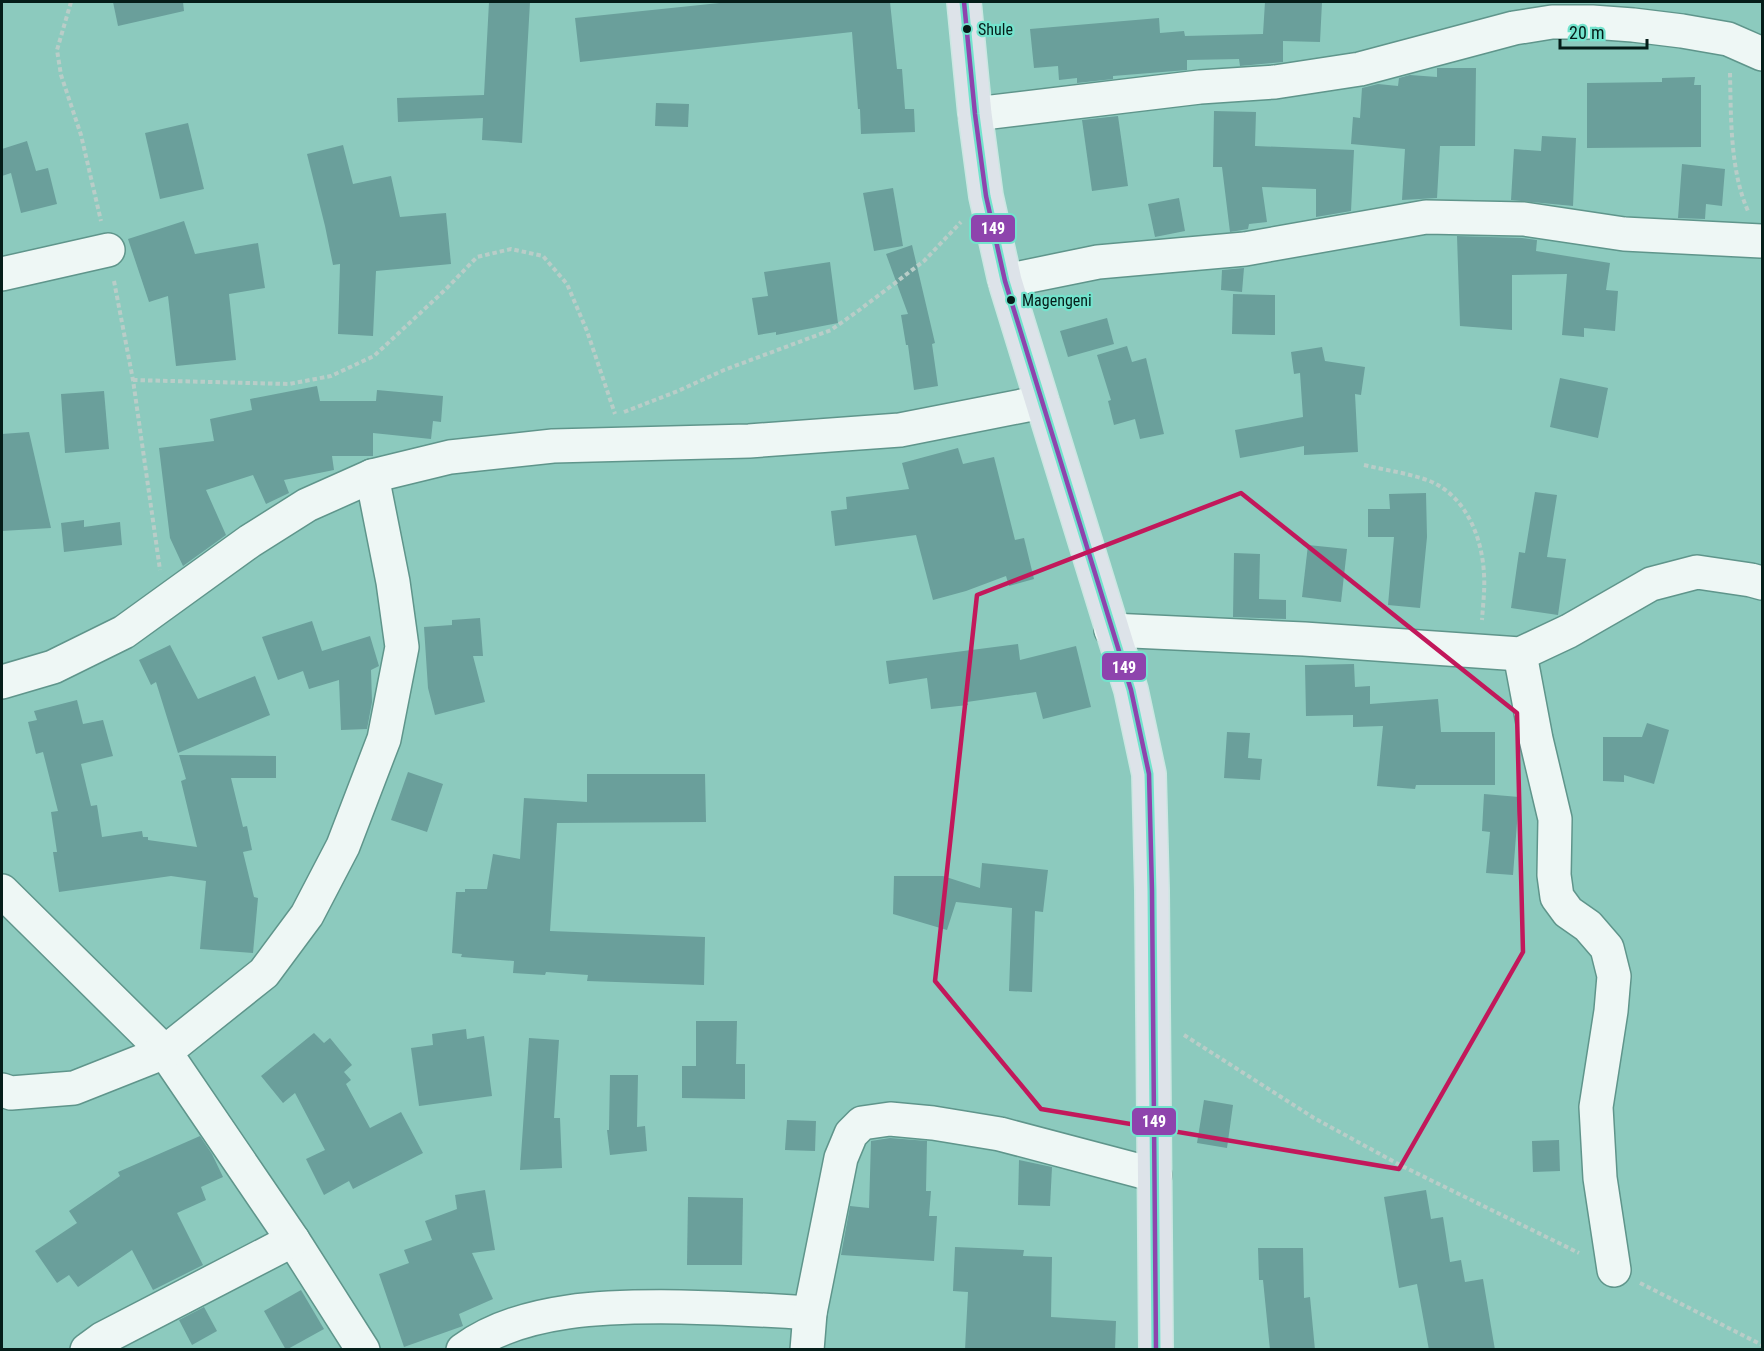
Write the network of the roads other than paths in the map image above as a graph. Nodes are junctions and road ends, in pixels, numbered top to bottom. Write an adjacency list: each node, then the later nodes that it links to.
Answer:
1 (964, 2): 3 (main road)
2 (1762, 54): 3 (street)
3 (975, 114): 7 (main road)
4 (1761, 241): 7 (street)
5 (108, 250): 6 (street)
6 (2, 274)
7 (1005, 281): 8 (main road)
8 (1042, 402): 9 (street); 11 (main road)
9 (372, 476): 13 (street); 15 (street)
10 (1762, 583): 12 (street)
11 (1112, 630): 12 (street); 17 (main road)
12 (1520, 654): 19 (street)
13 (2, 682)
14 (2, 891): 15 (street)
15 (165, 1052): 16 (street); 18 (street)
16 (2, 1090)
17 (1155, 1175): 20 (street); 25 (main road)
18 (293, 1240): 21 (street); 22 (street)
19 (1614, 1270)
20 (810, 1313): 23 (street); 24 (street)
21 (87, 1350)
22 (363, 1350)
23 (463, 1350)
24 (807, 1350)
25 (1156, 1350)

